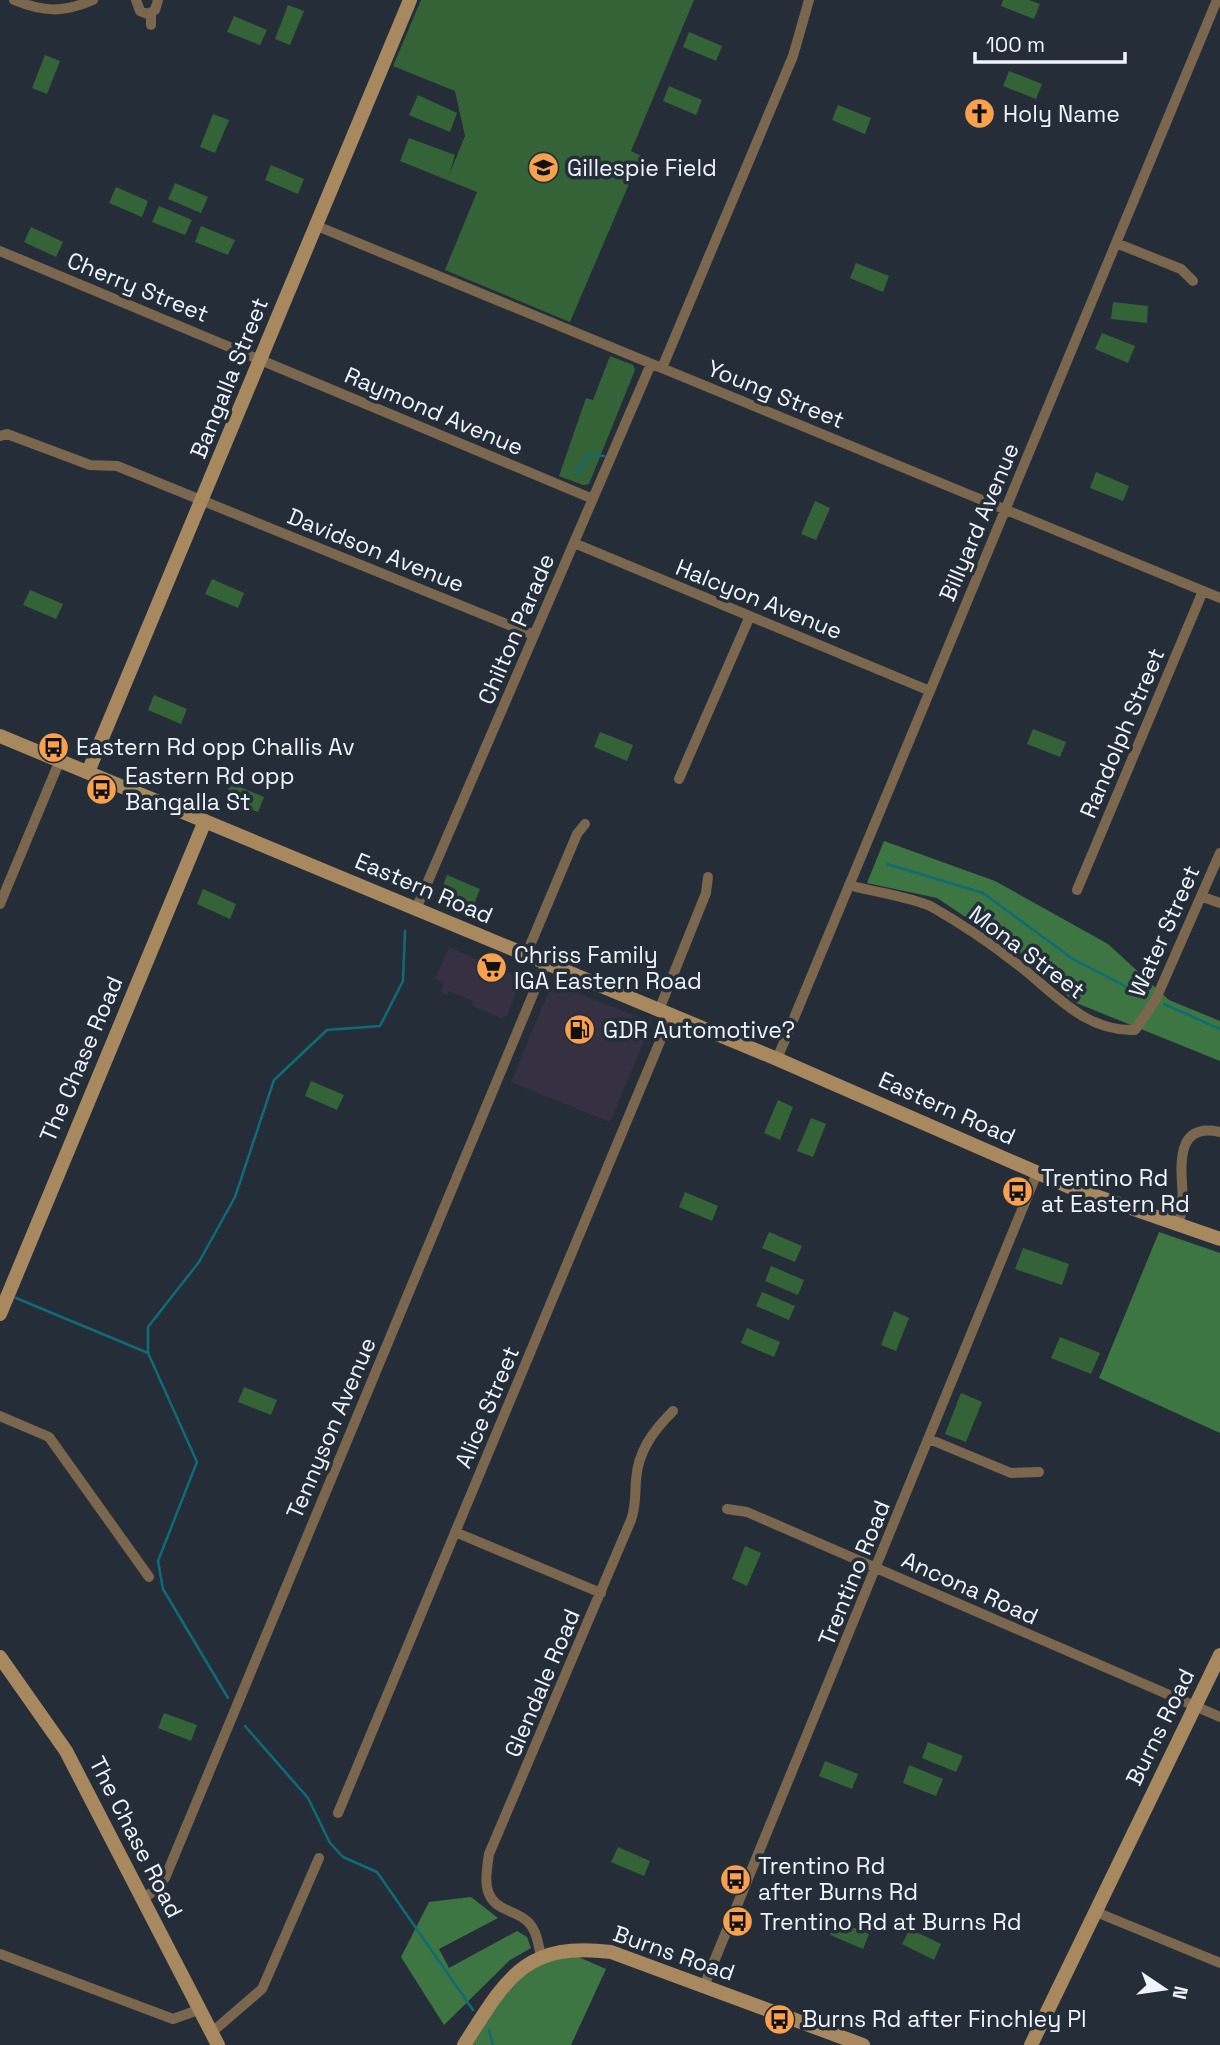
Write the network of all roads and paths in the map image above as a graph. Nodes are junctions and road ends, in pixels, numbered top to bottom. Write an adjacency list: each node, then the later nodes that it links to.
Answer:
1 (14, 0): 2 (street)
2 (93, 0)
3 (136, 0): 8 (street)
4 (158, 0): 8 (street)
5 (410, 0): 10 (main road, Bangalla Street)
6 (809, 0): 16 (street)
7 (1216, 0): 11 (street, Billyard Avenue)
8 (151, 13): 9 (street)
9 (151, 25)
10 (317, 226): 14 (main road, Bangalla Street); 15 (street, Young Street)
11 (1116, 243): 13 (street); 20 (street, Billyard Avenue)
12 (0, 251): 14 (street, Cherry Street)
13 (1193, 281)
14 (261, 359): 18 (street, Raymond Avenue); 19 (main road, Bangalla Street)
15 (651, 364): 16 (street, Young Street); 18 (street, Chilton Parade)
16 (662, 368): 20 (street, Young Street)
17 (0, 436): 19 (street, Davidson Avenue)
18 (593, 499): 21 (street, Chilton Parade)
19 (203, 500): 25 (street, Davidson Avenue); 29 (main road, Bangalla Street)
20 (1005, 510): 22 (street, Young Street); 26 (street, Billyard Avenue)
21 (574, 544): 24 (street, Halcyon Avenue); 25 (street, Chilton Parade)
22 (1202, 591): 23 (street, Young Street); 36 (street, Randolph Street)
23 (1220, 598)
24 (750, 616): 26 (street, Halcyon Avenue); 30 (street)
25 (534, 635): 40 (street, Chilton Parade)
26 (930, 691): 35 (street, Billyard Avenue)
27 (0, 736): 28 (main road, Eastern Road)
28 (60, 761): 29 (main road, Eastern Road); 39 (street)
29 (88, 772): 31 (main road, Eastern Road)
30 (679, 779)
31 (205, 821): 40 (main road, Eastern Road); 52 (main road, The Chase Road)
32 (585, 824): 41 (street)
33 (1220, 853): 37 (street, Water Street)
34 (708, 877): 43 (street, Alice Street)
35 (849, 886): 44 (street, Mona Street); 45 (street, Billyard Avenue)
36 (1077, 890)
37 (1203, 897): 38 (street); 44 (street, Water Street)
38 (1220, 903)
39 (0, 904)
40 (416, 909): 41 (main road, Eastern Road)
41 (527, 955): 42 (main road, Eastern Road)
42 (546, 963): 43 (main road, Eastern Road); 68 (street, Tennyson Avenue)
43 (665, 1012): 45 (main road, Eastern Road); 58 (street, Alice Street)
44 (1142, 1024)
45 (777, 1059): 47 (main road, Eastern Road)
46 (1220, 1132): 48 (street)
47 (1037, 1173): 49 (main road, Eastern Road); 55 (street, Trentino Road)
48 (1182, 1198): 49 (street); 50 (street)
49 (1155, 1217): 50 (main road, Eastern Road)
50 (1177, 1225): 51 (main road, Eastern Road)
51 (1220, 1239)
52 (0, 1314)
53 (673, 1411): 61 (street, Glendale Road)
54 (0, 1416): 60 (street)
55 (929, 1439): 56 (street); 59 (street, Trentino Road)
56 (1039, 1472)
57 (727, 1510): 59 (street, Ancona Road)
58 (455, 1532): 61 (street); 66 (street, Alice Street)
59 (877, 1568): 64 (street, Ancona Road); 73 (street, Trentino Road)
60 (149, 1577)
61 (601, 1593): 71 (street, Glendale Road)
62 (1220, 1655): 64 (main road, Burns Road)
63 (0, 1657): 68 (main road, The Chase Road)
64 (1195, 1707): 65 (street, Ancona Road); 69 (main road, Burns Road)
65 (1220, 1717)
66 (338, 1813)
67 (320, 1858): 75 (street)
68 (142, 1898): 74 (main road, The Chase Road)
69 (1096, 1912): 72 (street); 78 (main road, Burns Road)
70 (0, 1955): 74 (street)
71 (541, 1956): 73 (main road, Burns Road); 76 (main road, Burns Road)
72 (1220, 1963)
73 (704, 1986): 77 (main road, Burns Road)
74 (198, 2010): 75 (main road, The Chase Road)
75 (215, 2039)
76 (464, 2045)
77 (863, 2045)
78 (1031, 2045)

